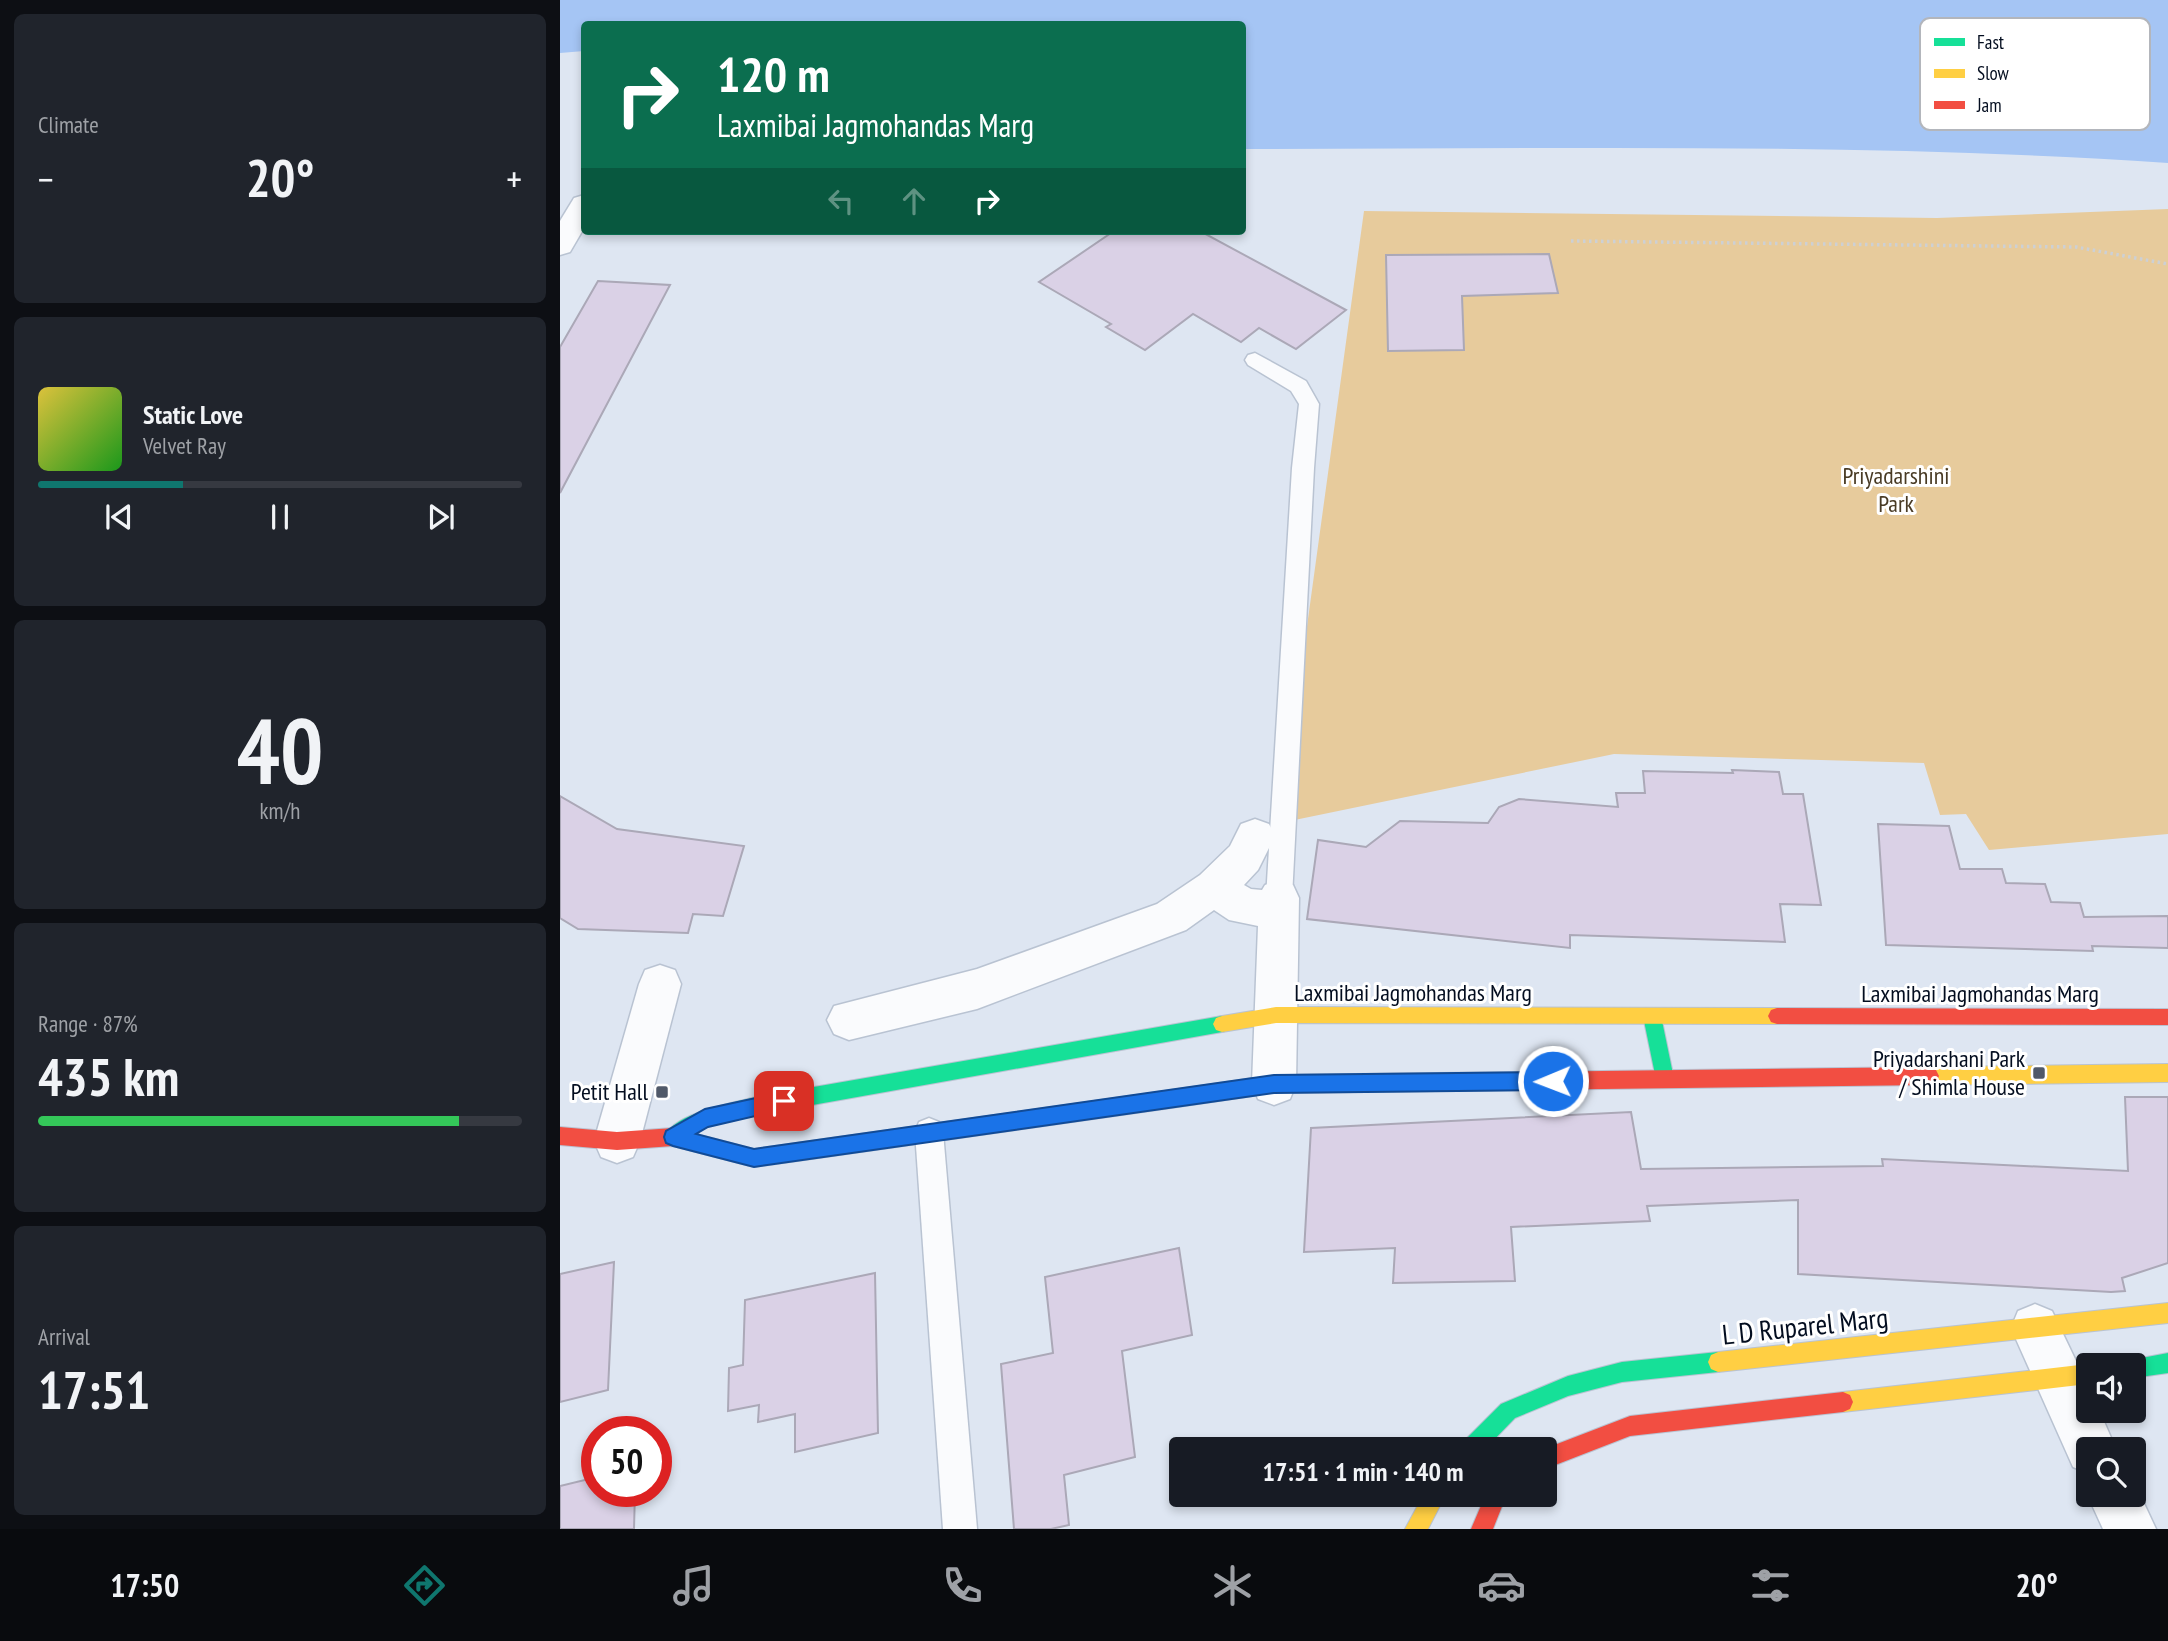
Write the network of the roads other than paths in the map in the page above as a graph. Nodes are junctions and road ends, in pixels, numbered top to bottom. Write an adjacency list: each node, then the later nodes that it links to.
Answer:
1 (581, 209): 2 (street)
2 (560, 246)
3 (1255, 360): 6 (lane)
4 (1255, 835): 5 (street)
5 (1214, 888): 6 (street); 11 (street)
6 (1279, 904): 8 (street)
7 (660, 984): 18 (street)
8 (1276, 1015): 9 (main road, Laxmibai Jagmohandas Marg); 14 (street); 17 (main road, Laxmibai Jagmohandas Marg)
9 (1652, 1016): 10 (main road, Laxmibai Jagmohandas Marg); 13 (main road)
10 (2168, 1017)
11 (849, 1020)
12 (2168, 1073): 13 (main road, Laxmibai Jagmohandas Marg)
13 (1665, 1080): 14 (main road, Laxmibai Jagmohandas Marg)
14 (1274, 1084): 15 (main road, Laxmibai Jagmohandas Marg)
15 (929, 1132): 17 (main road, Laxmibai Jagmohandas Marg); 30 (lane)
16 (560, 1136): 18 (main road, Laxmibai Jagmohandas Marg)
17 (673, 1137): 18 (main road, Laxmibai Jagmohandas Marg)
18 (600, 1148)
19 (2168, 1314): 20 (main road, L D Ruparel Marg)
20 (2035, 1328): 23 (street); 24 (main road, L D Ruparel Marg)
21 (2168, 1363): 22 (main road)
22 (2146, 1366)
23 (2073, 1376): 25 (street); 26 (main road)
24 (1481, 1437)
25 (2088, 1437)
26 (1557, 1454)
27 (1429, 1507): 31 (main road)
28 (1491, 1507): 32 (main road)
29 (2119, 1507): 33 (street)
30 (960, 1529)
31 (1416, 1529)
32 (1482, 1529)
33 (2130, 1529)

